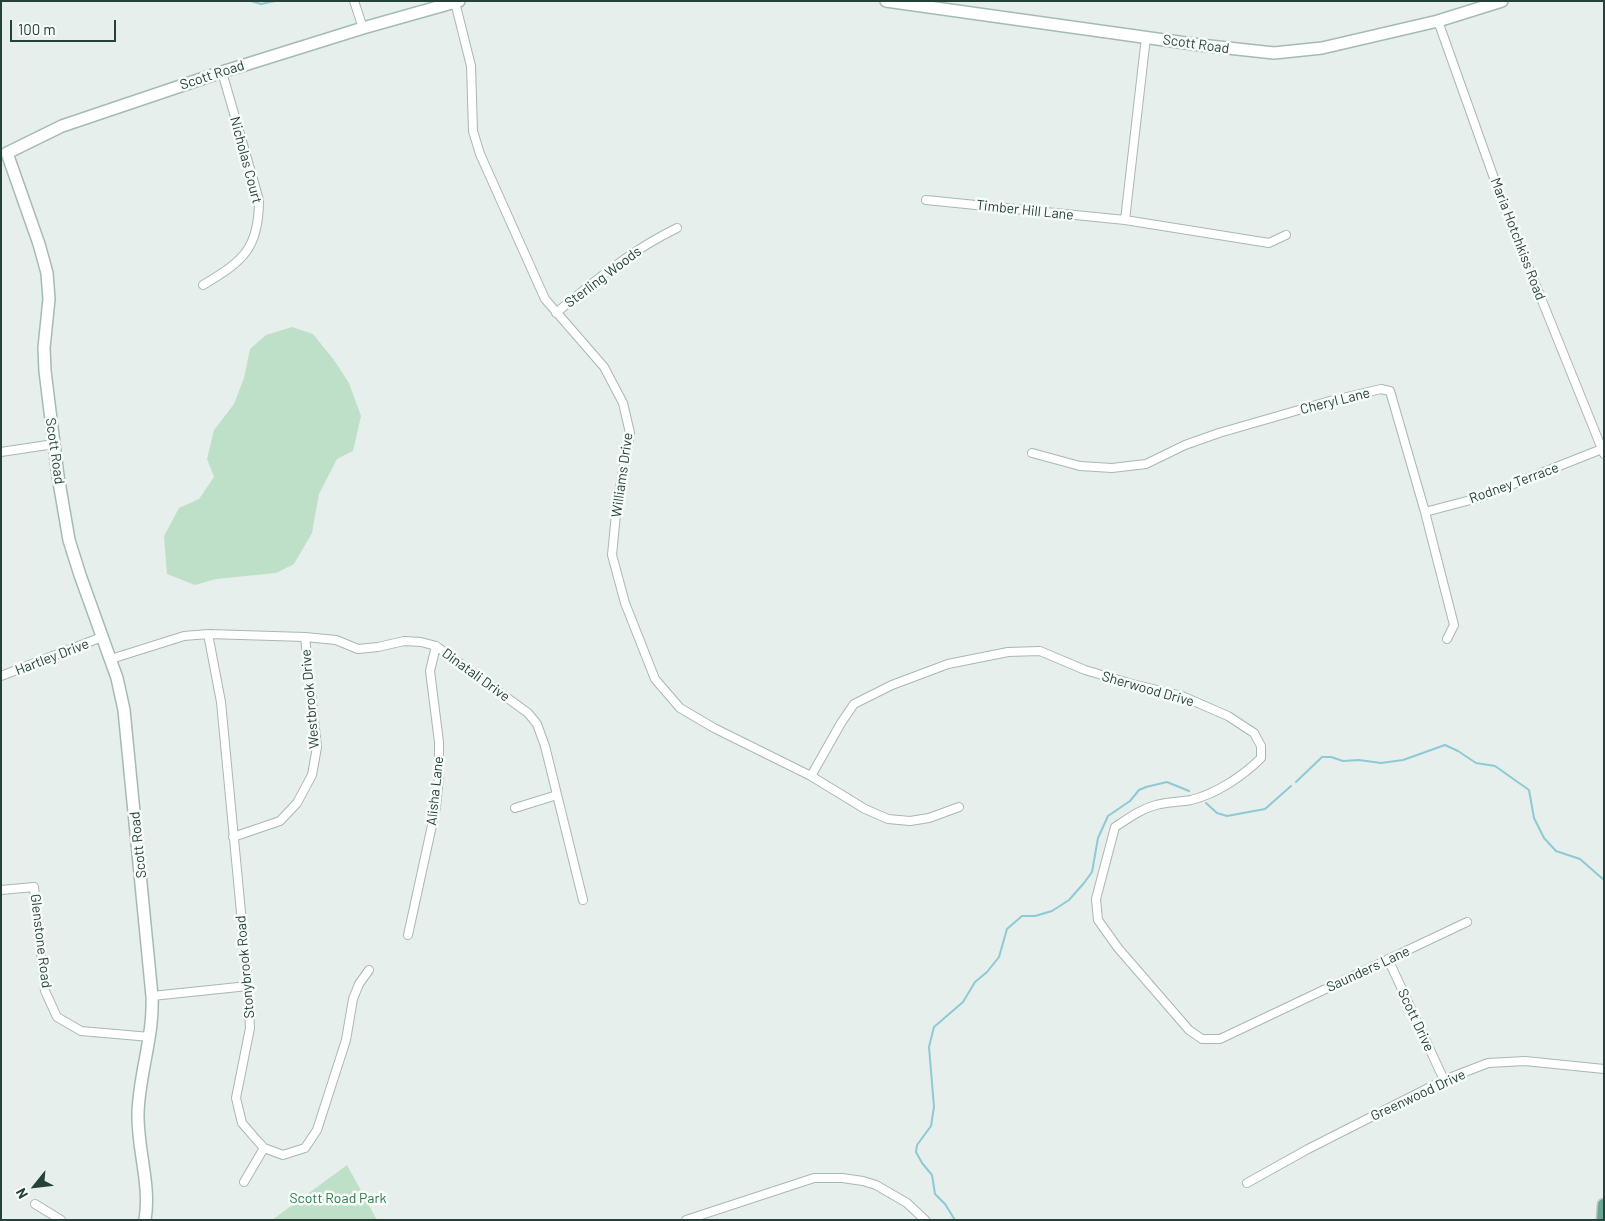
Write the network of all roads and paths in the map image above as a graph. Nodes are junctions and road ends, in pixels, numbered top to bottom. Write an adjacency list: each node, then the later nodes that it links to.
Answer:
1 (354, 1): 6 (street)
2 (886, 1): 7 (main road, Scott Road)
3 (1502, 1): 5 (main road, Scott Road)
4 (457, 2): 6 (main road, Scott Road); 14 (street, Williams Drive)
5 (1438, 21): 7 (main road, Scott Road); 18 (street, Maria Hotchkiss Road)
6 (363, 28): 8 (main road, Scott Road)
7 (1146, 37): 10 (street)
8 (222, 72): 13 (street, Nicholas Court); 15 (main road, Scott Road)
9 (926, 200): 10 (street, Timber Hill Lane)
10 (1125, 220): 12 (street, Timber Hill Lane)
11 (677, 228): 14 (street, Sterling Woods)
12 (1286, 235)
13 (204, 285)
14 (556, 313): 27 (street, Williams Drive)
15 (54, 444): 16 (street); 21 (main road, Scott Road)
16 (1, 452)
17 (1032, 452): 19 (street, Cheryl Lane)
18 (1603, 452): 19 (street, Rodney Terrace)
19 (1424, 512): 23 (street, Cheryl Lane)
20 (208, 634): 22 (street, Dinatali Drive); 25 (street, Dinatali Drive); 31 (street, Stonybrook Road)
21 (102, 637): 25 (main road, Scott Road); 26 (street, Hartley Drive)
22 (304, 637): 24 (street, Dinatali Drive); 31 (street, Westbrook Drive)
23 (1447, 640)
24 (436, 646): 28 (street, Dinatali Drive); 35 (street, Alisha Lane)
25 (111, 659): 39 (main road, Scott Road)
26 (1, 676)
27 (811, 776): 30 (street, Williams Drive); 40 (street, Sherwood Drive)
28 (557, 795): 29 (street); 33 (street, Dinatali Drive)
29 (516, 808)
30 (959, 808)
31 (233, 837): 38 (street, Stonybrook Road)
32 (1, 890): 41 (street, Glenstone Road)
33 (583, 900)
34 (1467, 922): 36 (street, Saunders Lane)
35 (408, 935)
36 (1388, 959): 40 (street, Saunders Lane); 43 (street, Scott Drive)
37 (369, 970): 44 (street)
38 (248, 986): 39 (street); 44 (street, Stonybrook Road)
39 (152, 996): 41 (main road, Scott Road)
40 (1268, 1015)
41 (150, 1037): 50 (main road, Scott Road)
42 (1604, 1069): 43 (street, Greenwood Drive)
43 (1444, 1080): 46 (street, Greenwood Drive)
44 (264, 1148): 45 (street)
45 (244, 1182)
46 (1247, 1183)
47 (36, 1204): 49 (street)
48 (1604, 1205): 53 (main road)
49 (61, 1220)
50 (145, 1220)
51 (686, 1220): 52 (street)
52 (925, 1220)
53 (1602, 1220)

